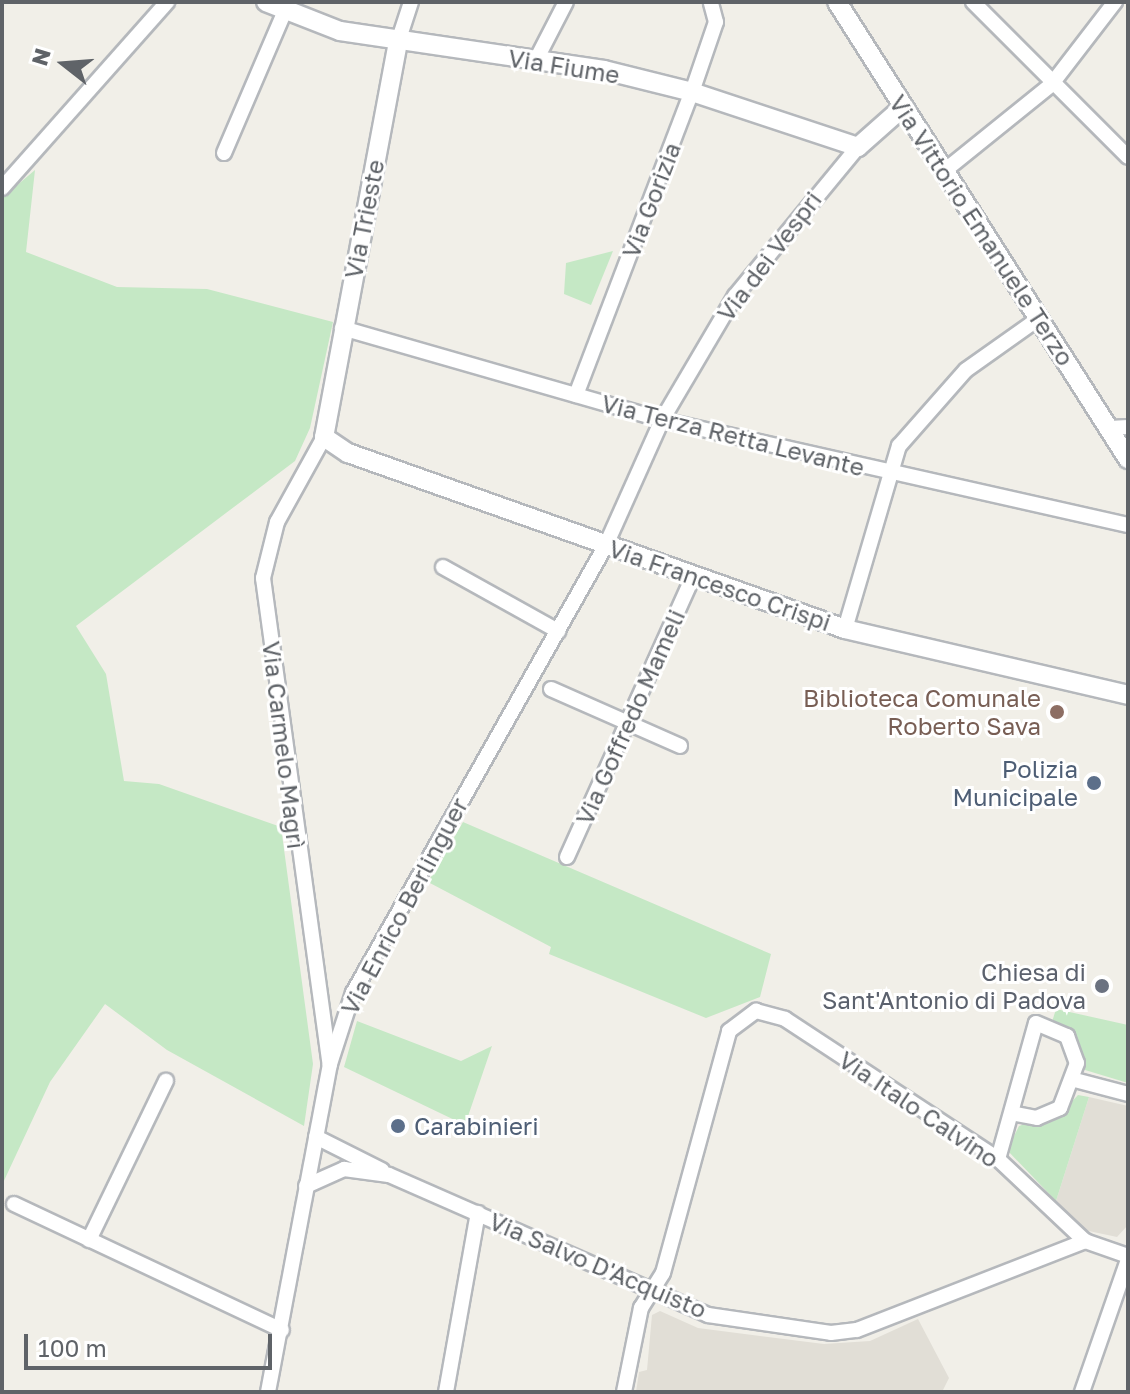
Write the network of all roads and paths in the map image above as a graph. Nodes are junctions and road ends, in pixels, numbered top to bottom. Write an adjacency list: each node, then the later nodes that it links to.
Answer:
1 (167, 2): 19 (street)
2 (266, 2): 9 (street, Via Fiume)
3 (411, 2): 10 (street, Via Trieste)
4 (566, 2): 11 (street)
5 (837, 2): 14 (street, Via Vittorio Emanuele Terzo)
6 (973, 2): 12 (street)
7 (1115, 2): 12 (street)
8 (711, 3): 13 (street, Via Gorizia)
9 (285, 11): 10 (street, Via Fiume); 16 (street)
10 (398, 42): 11 (street, Via Fiume); 21 (street, Via Trieste)
11 (536, 60): 13 (street, Via Fiume)
12 (1051, 85): 17 (street); 18 (street)
13 (692, 92): 15 (street, Via Fiume); 22 (street, Via Gorizia)
14 (903, 107): 15 (street); 18 (street, Via Vittorio Emanuele Terzo)
15 (858, 147): 23 (street, Via dei Vespri)
16 (224, 153)
17 (1128, 157)
18 (943, 172): 20 (street, Via Vittorio Emanuele Terzo)
19 (2, 188)
20 (1038, 319): 24 (street, Via Vittorio Emanuele Terzo); 27 (street)
21 (342, 328): 22 (street, Via Terza Retta Levante); 25 (street, Via Trieste)
22 (576, 395): 23 (street, Via Terza Retta Levante)
23 (662, 420): 27 (street, Via Terza Retta Levante); 29 (street, Via dei Vespri)
24 (1119, 428): 26 (street, Via Vittorio Emanuele Terzo)
25 (324, 437): 29 (street, Via Francesco Crispi); 39 (street, Via Carmelo Magrì)
26 (1128, 459)
27 (887, 473): 28 (street, Via Terza Retta Levante); 32 (street)
28 (1128, 525)
29 (606, 545): 31 (street, Via Francesco Crispi); 33 (street, Via Enrico Berlinguer)
30 (443, 567): 33 (street)
31 (693, 576): 32 (street, Via Francesco Crispi); 36 (street, Via Goffredo Mameli)
32 (845, 629): 35 (street, Via Francesco Crispi)
33 (558, 631): 39 (street, Via Enrico Berlinguer)
34 (551, 689): 36 (street)
35 (1128, 695)
36 (627, 723): 37 (street); 38 (street, Via Goffredo Mameli)
37 (680, 746)
38 (567, 857)
39 (330, 1064): 44 (street, Via Enrico Berlinguer)
40 (1075, 1080): 42 (street); 43 (street); 43 (street)
41 (166, 1081): 50 (street)
42 (1128, 1094)
43 (1011, 1113): 45 (street)
44 (316, 1137): 46 (street); 47 (street, Via Enrico Berlinguer)
45 (998, 1159): 51 (street, Via Italo Calvino); 53 (street, Via Italo Calvino)
46 (389, 1175): 47 (street); 49 (street, Via Salvo D'Acquisto)
47 (306, 1186): 55 (street, Via Enrico Berlinguer)
48 (14, 1204): 50 (street)
49 (478, 1213): 53 (street, Via Salvo D'Acquisto); 57 (street)
50 (89, 1240): 55 (street)
51 (1085, 1241): 52 (street, Via Italo Calvino); 53 (street, Via Salvo D'Acquisto)
52 (1128, 1258): 54 (street)
53 (651, 1290): 58 (street)
54 (1123, 1298): 59 (street)
55 (282, 1330): 56 (street, Via Enrico Berlinguer)
56 (268, 1392)
57 (446, 1392)
58 (624, 1392)
59 (1082, 1392)

